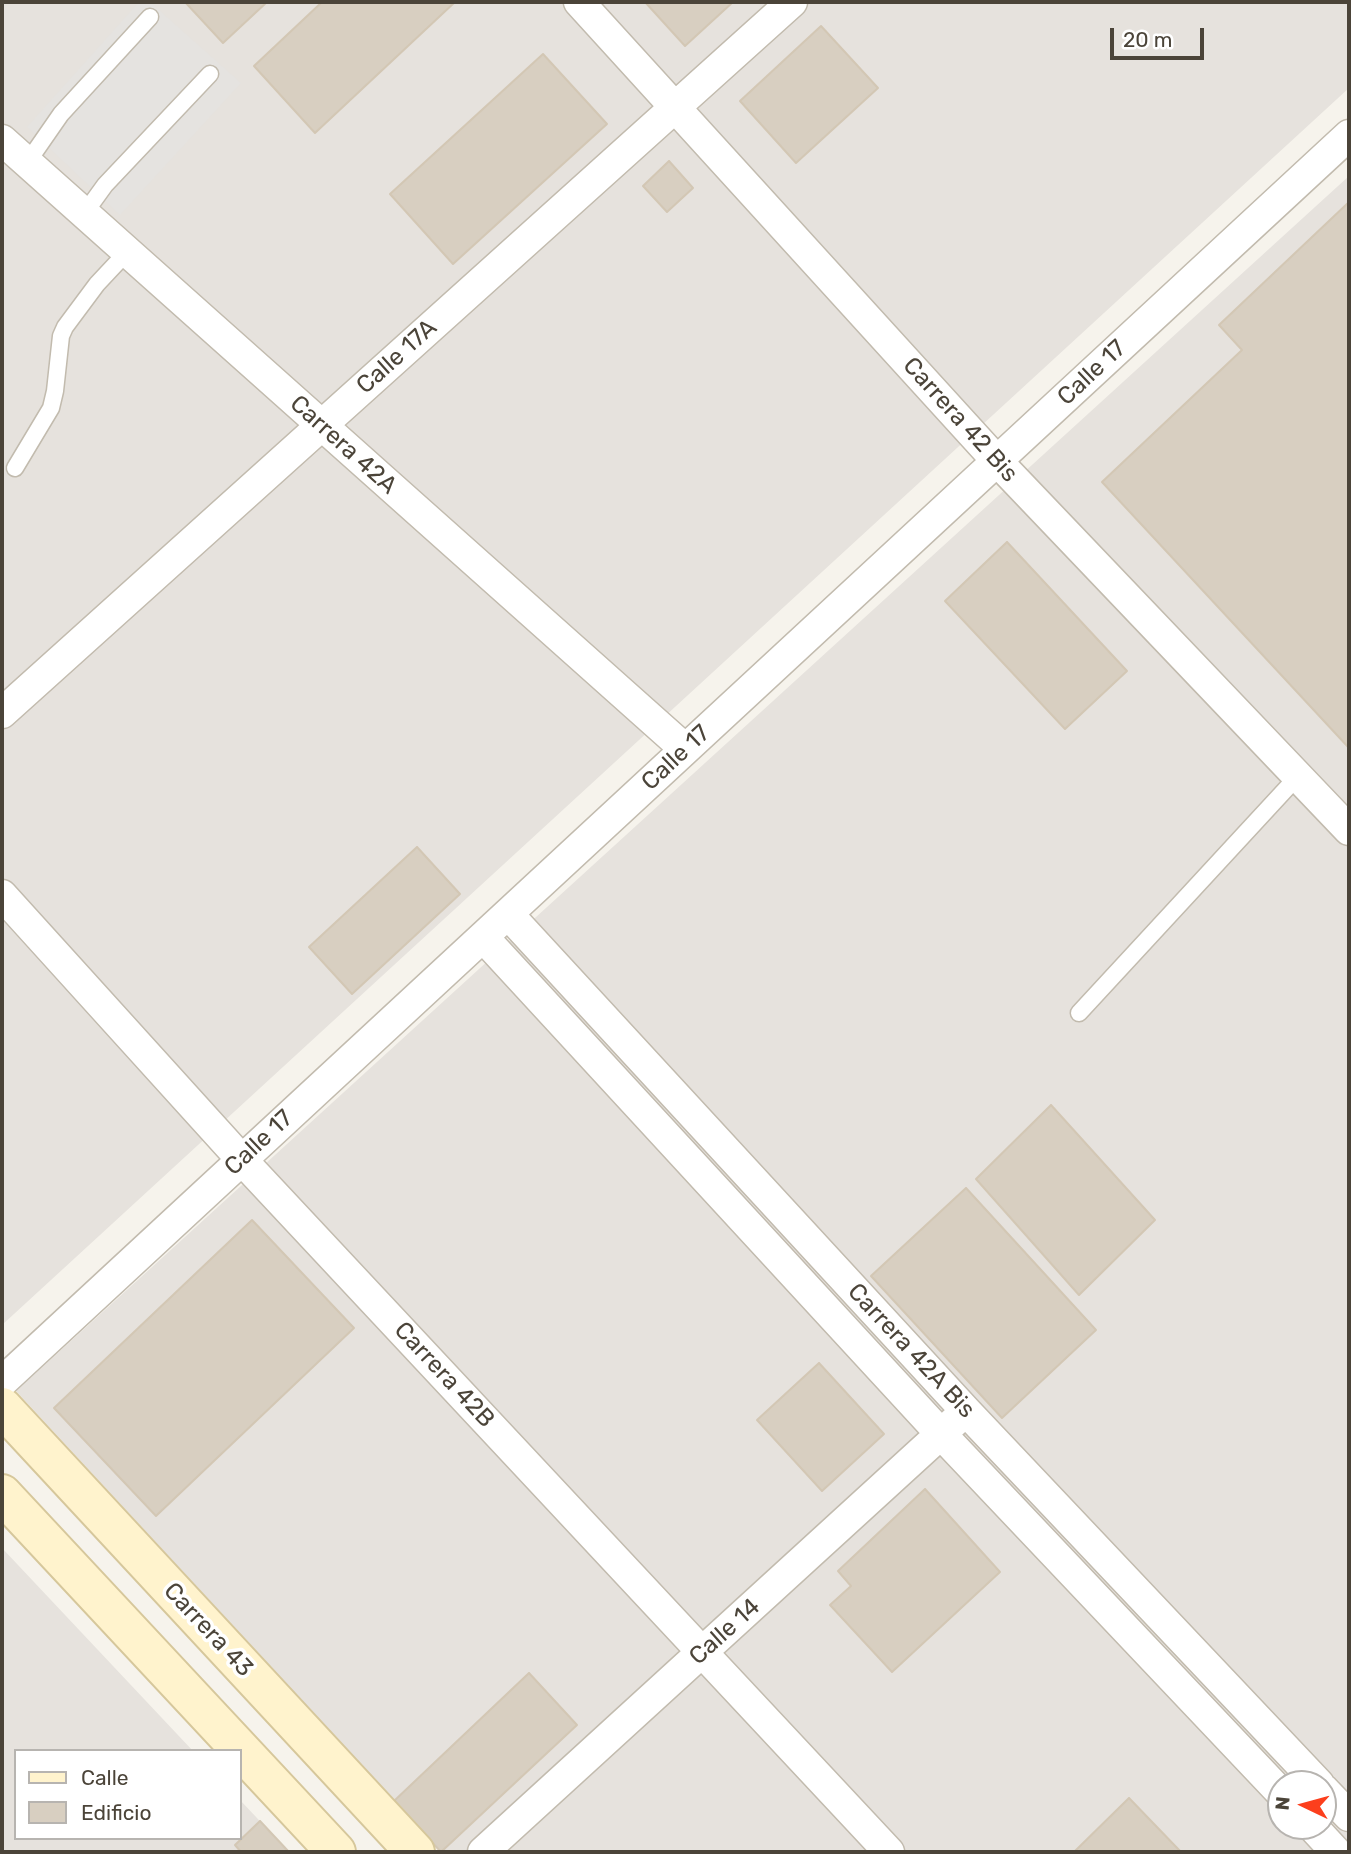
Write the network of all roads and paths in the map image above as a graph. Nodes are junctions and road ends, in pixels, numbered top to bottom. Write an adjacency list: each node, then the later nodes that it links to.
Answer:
1 (579, 2): 5 (street, Carrera 42 Bis)
2 (792, 2): 5 (street, Calle 17A)
3 (150, 17): 8 (lane)
4 (210, 74): 9 (lane)
5 (676, 106): 11 (street, Calle 17A); 12 (street, Carrera 42 Bis)
6 (1349, 135): 12 (street, Calle 17)
7 (2, 140): 8 (street, Carrera 42A)
8 (27, 163): 9 (street, Carrera 42A)
9 (84, 214): 10 (street, Carrera 42A)
10 (127, 252): 11 (street, Carrera 42A); 13 (lane)
11 (321, 425): 14 (street, Calle 17A); 15 (street, Carrera 42A)
12 (997, 461): 15 (street, Calle 17); 16 (street, Carrera 42 Bis)
13 (15, 468)
14 (2, 713)
15 (685, 749): 19 (street, Calle 17)
16 (1298, 776): 17 (street, Carrera 42 Bis); 21 (lane)
17 (1349, 830)
18 (2, 895): 22 (street, Carrera 42B)
19 (508, 914): 20 (street, Calle 17); 23 (street, Carrera 42A Bis)
20 (483, 937): 22 (street, Calle 17); 24 (street, Carrera 42A Bis)
21 (1079, 1013)
22 (242, 1160): 27 (street, Calle 17); 32 (street, Carrera 42B)
23 (779, 1208): 24 (street); 25 (street, Carrera 42A Bis)
24 (756, 1233): 26 (street, Carrera 42A Bis)
25 (859, 1295): 26 (street); 29 (street, Carrera 42A Bis)
26 (835, 1319): 30 (street, Carrera 42A Bis)
27 (2, 1382)
28 (2, 1407): 38 (street, Carrera 43)
29 (966, 1411): 30 (street, Calle 14); 35 (street, Carrera 42A Bis)
30 (941, 1434): 32 (street, Calle 14); 36 (street, Carrera 42A Bis)
31 (2, 1494): 33 (street)
32 (703, 1652): 39 (street, Calle 14); 40 (street, Carrera 42B)
33 (240, 1749)
34 (242, 1751): 37 (street)
35 (1306, 1770)
36 (1267, 1778)
37 (336, 1852)
38 (415, 1852)
39 (483, 1852)
40 (889, 1852)

